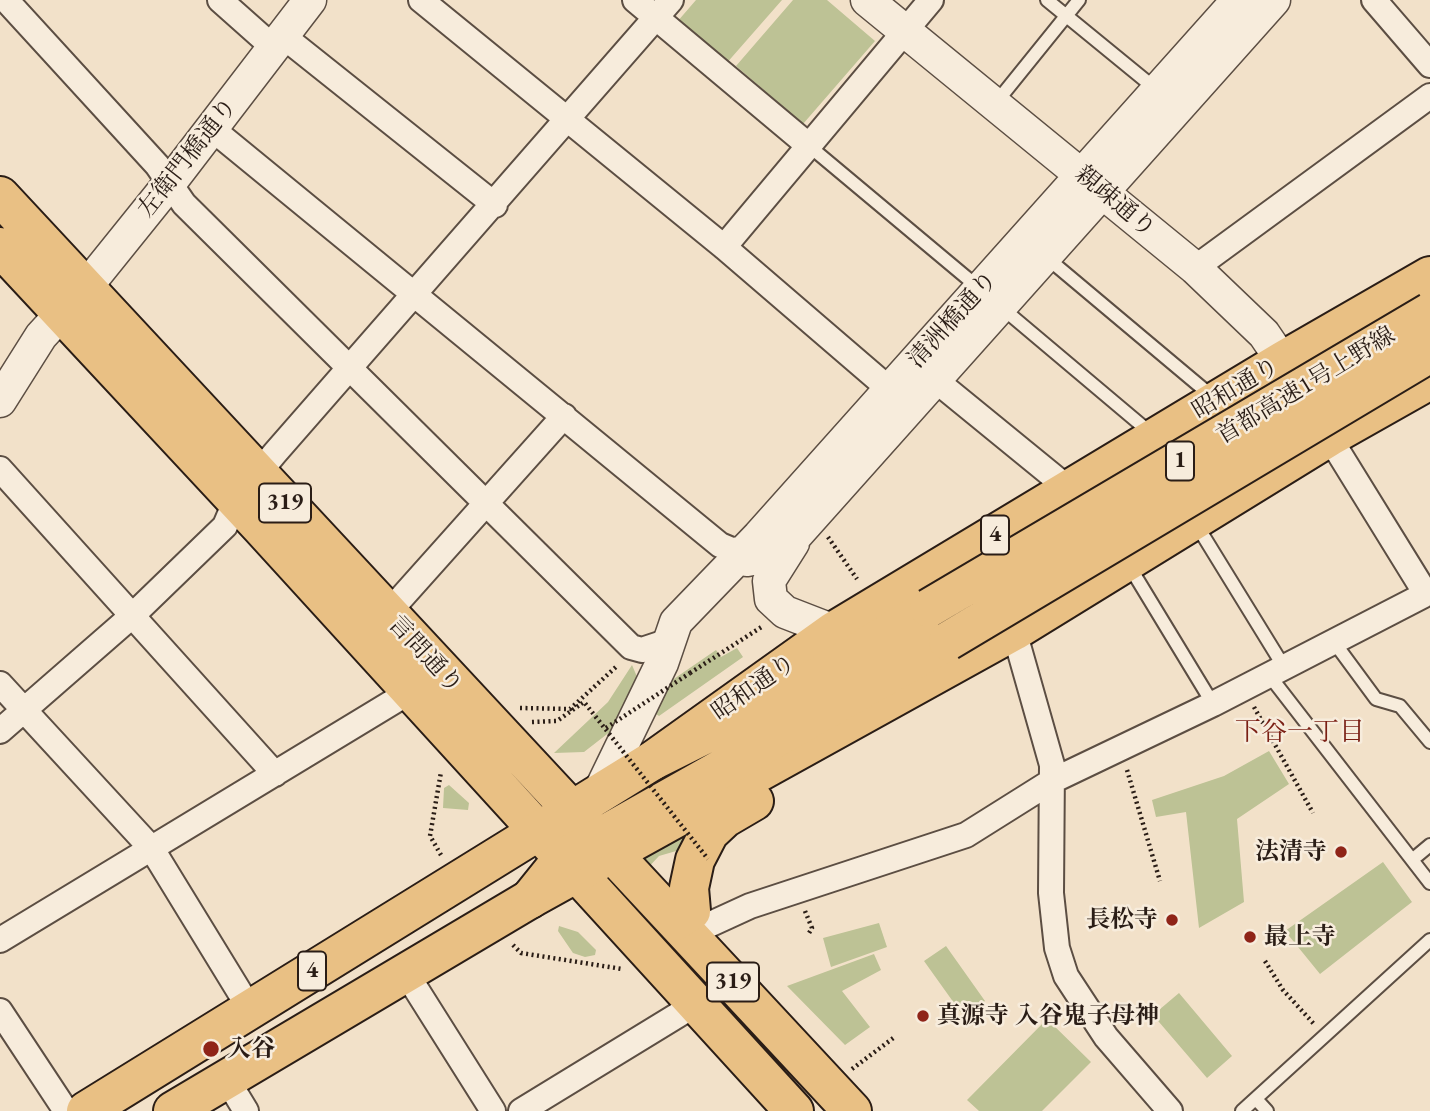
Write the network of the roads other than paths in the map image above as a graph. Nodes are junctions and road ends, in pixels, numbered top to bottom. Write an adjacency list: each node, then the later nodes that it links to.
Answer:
1 (220, 0): 15 (street)
2 (310, 0): 15 (street, 左衛門橋通り)
3 (421, 0): 20 (street)
4 (635, 0): 12 (street)
5 (867, 0): 14 (street, 親疎通り)
6 (931, 0): 14 (street)
7 (1047, 0): 13 (lane)
8 (1079, 0): 13 (lane)
9 (1374, 0): 16 (street)
10 (1246, 4): 17 (street, 清洲橋通り); 23 (street, 清洲橋通り)
11 (8, 5): 24 (street)
12 (663, 9): 20 (street); 22 (street)
13 (1067, 15): 17 (lane); 19 (lane)
14 (904, 30): 19 (street, 親疎通り); 22 (street)
15 (278, 42): 21 (street, 左衛門橋通り); 26 (street)
16 (1430, 65)
17 (1157, 90): 23 (street, 清洲橋通り)
18 (1430, 96): 30 (street)
19 (995, 104): 23 (street, 親疎通り)
20 (567, 121): 26 (street); 28 (street)
21 (211, 128): 24 (street, 左衛門橋通り); 32 (street)
22 (808, 145): 28 (street); 33 (lane)
23 (1092, 183): 29 (street, 清洲橋通り); 30 (street, 親疎通り)
24 (169, 184): 34 (street, 左衛門橋通り); 38 (street)
25 (0, 196): 34 (main road, 言問通り / 319)
26 (495, 205): 32 (street)
27 (0, 247): 34 (main road, 言問通り / 319)
28 (724, 247): 41 (street)
29 (1035, 247): 33 (street, 清洲橋通り); 43 (lane)
30 (1195, 268): 37 (street, 親疎通り)
31 (1430, 276): 37 (main road, 昭和通り / 4)
32 (417, 294): 38 (street); 44 (street)
33 (991, 298): 39 (street, 清洲橋通り); 46 (lane)
34 (73, 300): 42 (street, 左衛門橋通り); 48 (main road, 言問通り / 319)
35 (1430, 312): 70 (main road, 首都高速1号上野線 / 1, bridge)
36 (1430, 354): 75 (main road, 首都高速1号上野線 / 1, bridge)
37 (1284, 360): 43 (main road, 昭和通り / 4); 45 (street, 親疎通り)
38 (350, 369): 48 (street); 50 (street)
39 (925, 372): 41 (street, 清洲橋通り); 49 (street)
40 (1430, 380): 45 (main road)
41 (900, 398): 52 (street, 清洲橋通り); 53 (street, 清洲橋通り)
42 (0, 401)
43 (1217, 401): 46 (main road, 昭和通り / 4)
44 (564, 416): 50 (street); 53 (street)
45 (1329, 437): 51 (main road); 55 (street)
46 (1156, 438): 49 (main road, 昭和通り / 4)
47 (0, 468): 57 (street)
48 (247, 487): 56 (main road, 言問通り / 319); 57 (street); 64 (main road, 言問通り / 319)
49 (1070, 490): 58 (main road, 昭和通り / 4)
50 (486, 502): 56 (street); 60 (street)
51 (1194, 520): 54 (main road); 62 (lane)
52 (812, 533): 53 (street); 58 (street)
53 (739, 553): 60 (street, 清洲橋通り)
54 (1127, 562): 59 (main road); 66 (lane)
55 (1428, 593): 61 (street)
56 (387, 614): 73 (main road, 言問通り / 319)
57 (133, 615): 67 (street); 71 (street)
58 (834, 631): 70 (main road, 昭和通り / 4)
59 (1014, 631): 65 (main road); 72 (street)
60 (669, 641): 73 (street, 清洲橋通り)
61 (1334, 642): 62 (street); 69 (lane)
62 (1277, 671): 66 (street); 78 (lane)
63 (0, 684): 67 (street)
64 (411, 691): 71 (street); 77 (main road, 言問通り / 319)
65 (892, 699): 75 (main road); 81 (main road)
66 (1213, 705): 72 (street)
67 (24, 709): 68 (street); 76 (street)
68 (0, 731)
69 (1430, 742)
70 (652, 761): 73 (main road, 昭和通り / 4)
71 (275, 774): 76 (street)
72 (1052, 782): 81 (street); 98 (street)
73 (585, 802): 75 (main road, 言問通り / 319); 77 (main road, 昭和通り / 4)
74 (1430, 845): 78 (lane)
75 (605, 847): 77 (main road, 1); 81 (main road, 言問通り / 319)
76 (152, 849): 82 (street); 86 (street)
77 (560, 855): 80 (main road, 1); 85 (main road, 言問通り / 319); 86 (main road, 昭和通り / 4)
78 (1412, 860): 79 (lane)
79 (1430, 883)
80 (530, 899): 84 (main road, 4)
81 (682, 927): 97 (main road, 言問通り / 319)
82 (0, 940)
83 (1430, 940): 89 (lane)
84 (405, 973): 88 (main road, 4); 94 (street)
85 (696, 1004): 95 (street); 96 (main road, 言問通り / 319)
86 (250, 1009): 91 (main road, 昭和通り / 4)
87 (0, 1010): 90 (street)
88 (226, 1078): 92 (main road, 4); 93 (street)
89 (1255, 1099): 99 (lane); 100 (lane)
90 (66, 1111)
91 (86, 1111)
92 (173, 1111)
93 (246, 1111)
94 (493, 1111)
95 (521, 1111)
96 (794, 1111)
97 (852, 1111)
98 (1170, 1111)
99 (1242, 1111)
100 (1267, 1111)

